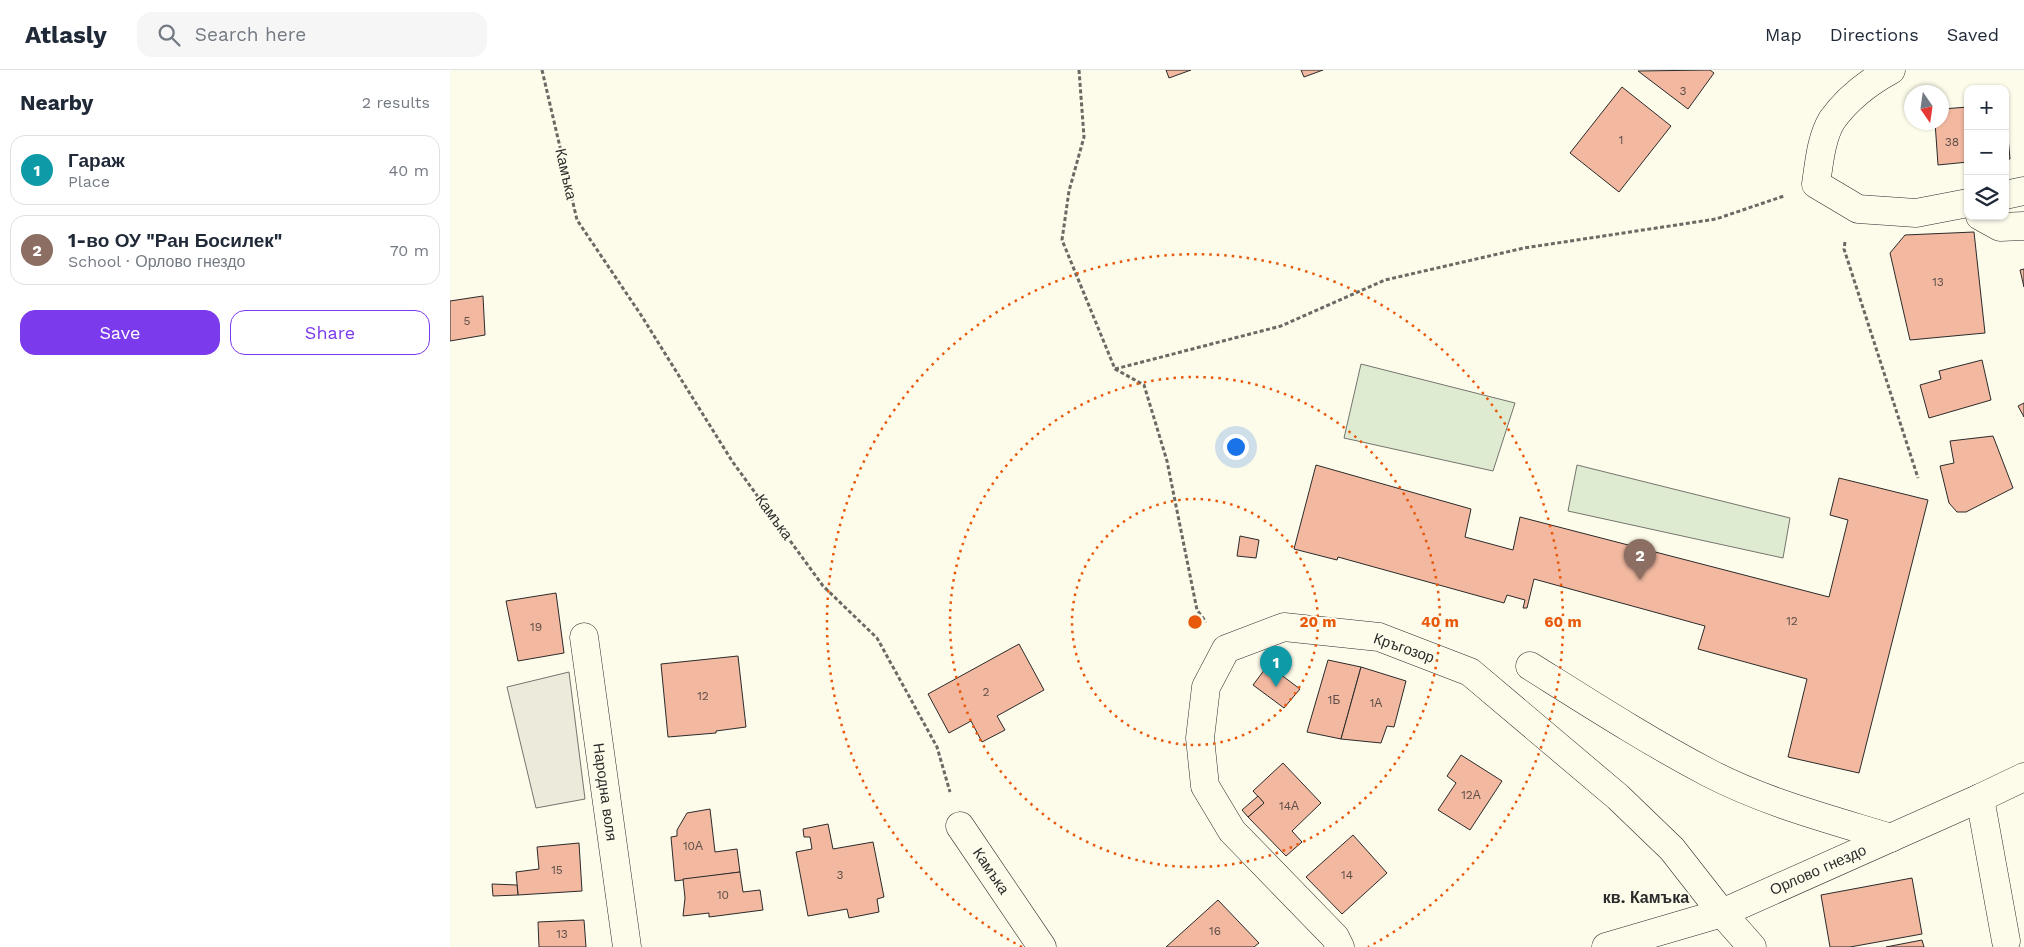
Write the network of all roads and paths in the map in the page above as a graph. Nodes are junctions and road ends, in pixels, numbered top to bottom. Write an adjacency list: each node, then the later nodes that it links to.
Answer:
1 (542, 70): 18 (path, Камъка)
2 (1079, 70): 11 (path)
3 (1891, 70): 4 (street)
4 (1816, 184): 7 (street); 11 (path)
5 (2024, 191): 6 (street)
6 (2009, 194)
7 (1964, 209)
8 (1988, 220): 9 (street)
9 (2024, 226)
10 (1844, 248): 12 (path)
11 (1115, 370): 14 (path)
12 (1918, 478)
13 (584, 638): 22 (street, Народна воля)
14 (1226, 649): 20 (street, Кръгозор); 24 (street)
15 (1530, 666): 19 (street)
16 (2024, 777): 17 (street, Орлово гнездо)
17 (1980, 798): 19 (street, Орлово гнездо); 21 (street)
18 (960, 826): 23 (street, Камъка)
19 (1891, 838): 20 (street, Орлово гнездо)
20 (1722, 913): 25 (street, Орлово гнездо); 26 (street, Кръгозор)
21 (2006, 942)
22 (627, 947)
23 (1042, 947)
24 (1340, 947)
25 (1606, 947)
26 (1752, 947)

